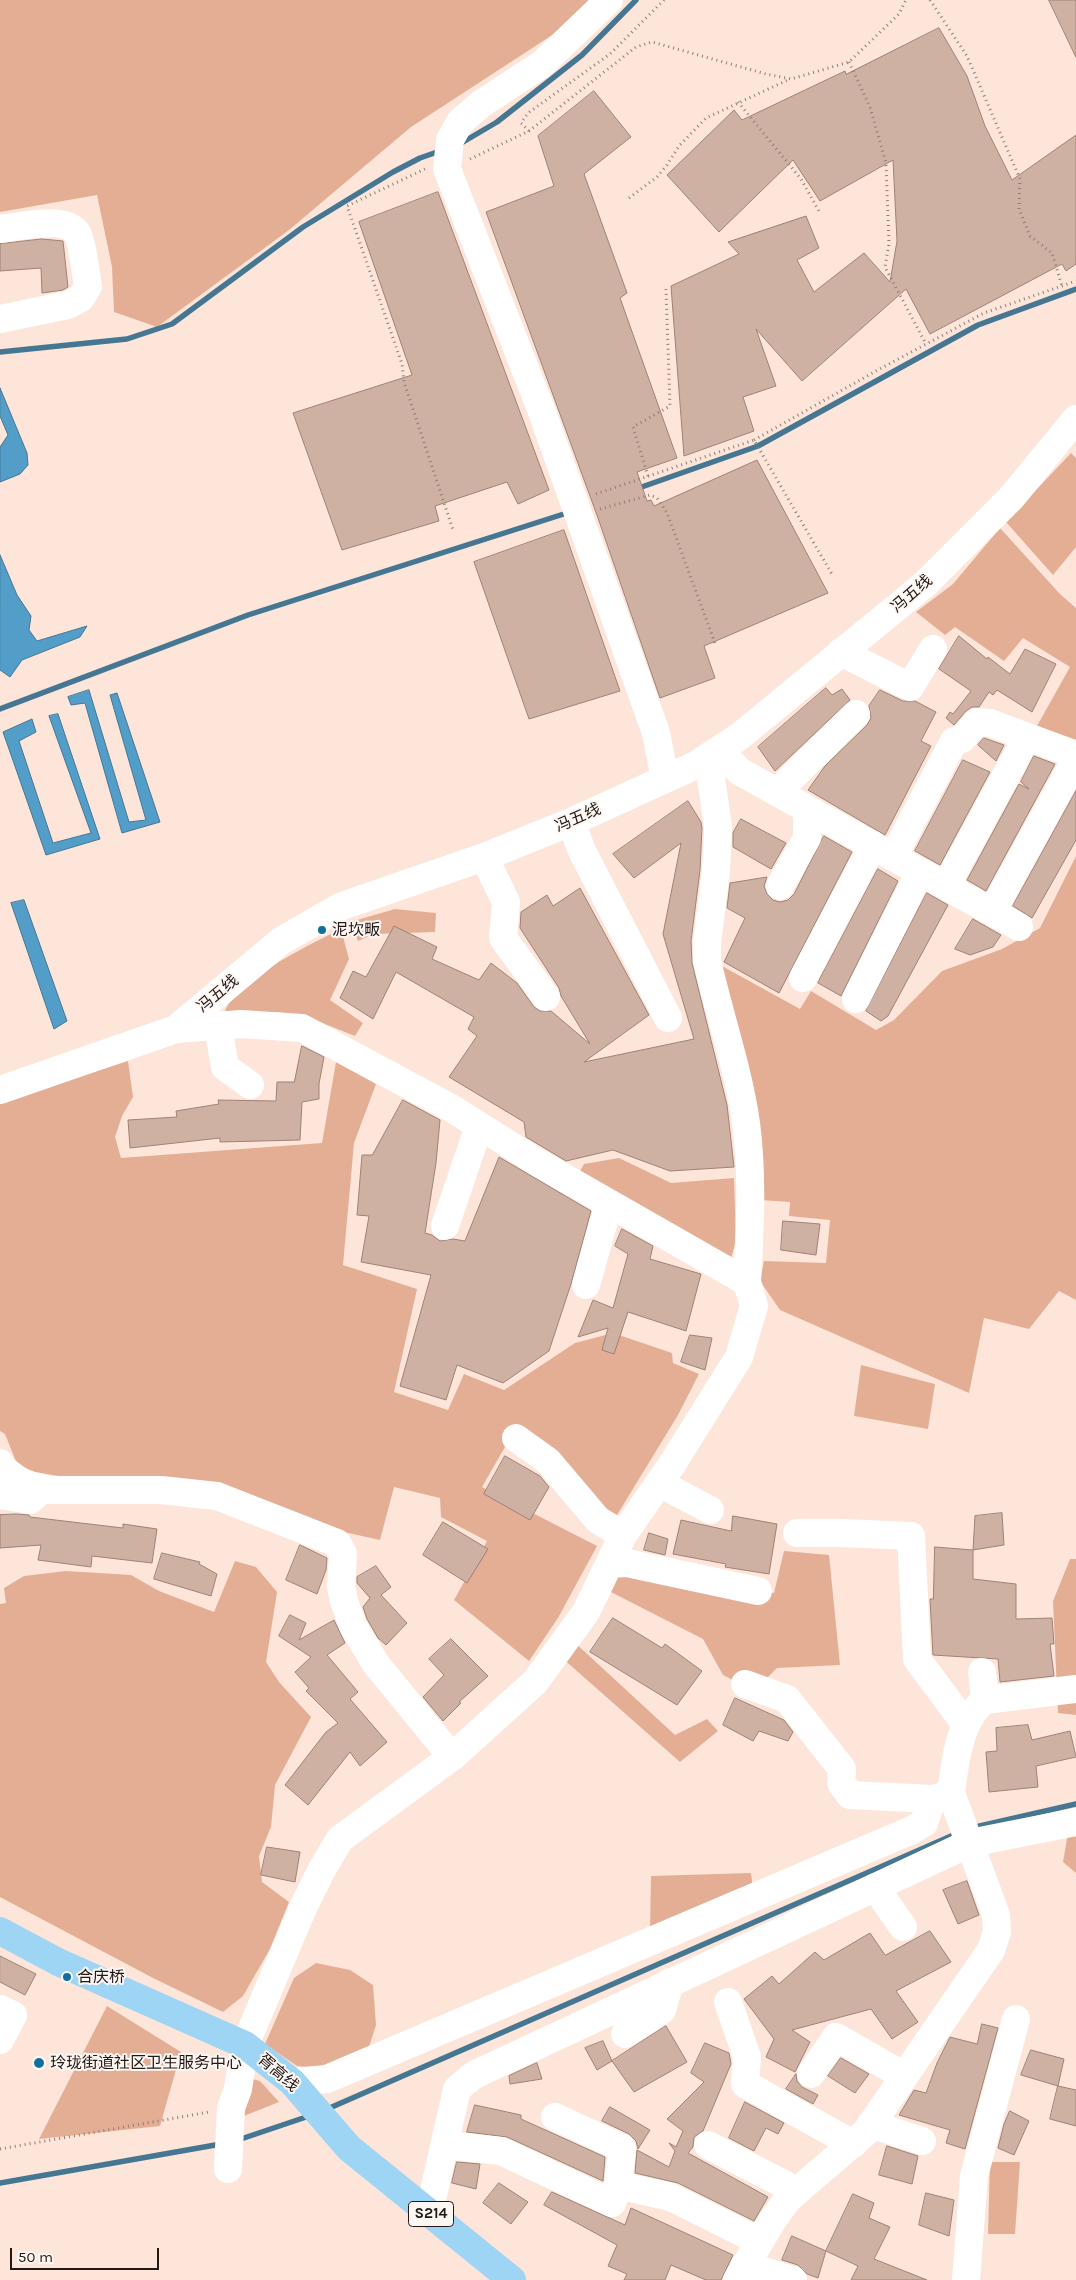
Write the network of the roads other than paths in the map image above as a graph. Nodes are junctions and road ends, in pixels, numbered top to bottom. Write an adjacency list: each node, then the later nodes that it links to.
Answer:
1 (609, 0): 12 (street)
2 (0, 229): 3 (street)
3 (0, 319)
4 (1076, 419): 6 (street, 冯五线)
5 (933, 649): 6 (street)
6 (841, 652): 9 (street, 冯五线)
7 (856, 714): 13 (street)
8 (1027, 737): 10 (street); 16 (street); 20 (street)
9 (714, 753): 12 (street, 冯五线); 13 (street); 34 (street)
10 (1076, 755)
11 (1076, 759): 21 (street)
12 (665, 779): 15 (street, 冯五线)
13 (777, 792): 14 (street)
14 (807, 809): 16 (street); 19 (street)
15 (571, 822): 17 (street, 冯五线); 26 (street)
16 (883, 851): 18 (street); 23 (street)
17 (484, 857): 24 (street); 28 (street, 冯五线)
18 (920, 872): 20 (street); 25 (street)
19 (780, 886)
20 (946, 886): 21 (street)
21 (992, 912): 22 (street)
22 (1019, 927)
23 (803, 978)
24 (546, 997)
25 (856, 999)
26 (668, 1018)
27 (218, 1026): 28 (street); 29 (street); 31 (street)
28 (176, 1029): 30 (street, 冯五线)
29 (250, 1085)
30 (0, 1090)
31 (479, 1126): 32 (street); 33 (street)
32 (608, 1202): 34 (street); 35 (street)
33 (445, 1226)
34 (746, 1282): 38 (street)
35 (586, 1285)
36 (516, 1438): 43 (street)
37 (0, 1463): 39 (street)
38 (659, 1482): 41 (street); 43 (street)
39 (43, 1488): 40 (street); 51 (street)
40 (0, 1495)
41 (710, 1510)
42 (797, 1533): 50 (street)
43 (623, 1534): 44 (street)
44 (609, 1564): 45 (street); 51 (street)
45 (758, 1590)
46 (982, 1672): 49 (street)
47 (746, 1684): 52 (street)
48 (1076, 1689): 49 (street)
49 (986, 1700): 50 (street)
50 (966, 1725): 52 (street)
51 (452, 1757): 64 (street)
52 (948, 1804): 54 (street); 67 (street)
53 (1076, 1822): 54 (street)
54 (970, 1843): 55 (street); 66 (street)
55 (876, 1887): 56 (street); 58 (street)
56 (903, 1927)
57 (0, 1931): 64 (main road, 胥高线 / S214)
58 (670, 1982): 62 (street); 72 (street)
59 (728, 2002): 71 (street)
60 (0, 2009): 63 (street)
61 (1016, 2019): 82 (street)
62 (625, 2034)
63 (0, 2040)
64 (245, 2045): 67 (main road, 胥高线 / S214); 74 (street)
65 (811, 2074): 66 (street)
66 (904, 2076): 69 (street)
67 (292, 2082): 77 (main road, 胥高线 / S214)
68 (555, 2117): 75 (street)
69 (871, 2124): 70 (street); 71 (street)
70 (922, 2141)
71 (853, 2144): 76 (street)
72 (444, 2145): 75 (street); 77 (street)
73 (708, 2145): 76 (street)
74 (228, 2169)
75 (618, 2185): 78 (street)
76 (796, 2191): 78 (street)
77 (430, 2213): 80 (main road, 胥高线 / S214)
78 (759, 2242): 79 (street)
79 (741, 2272): 81 (street)
80 (512, 2280)
81 (793, 2280)
82 (966, 2280)

